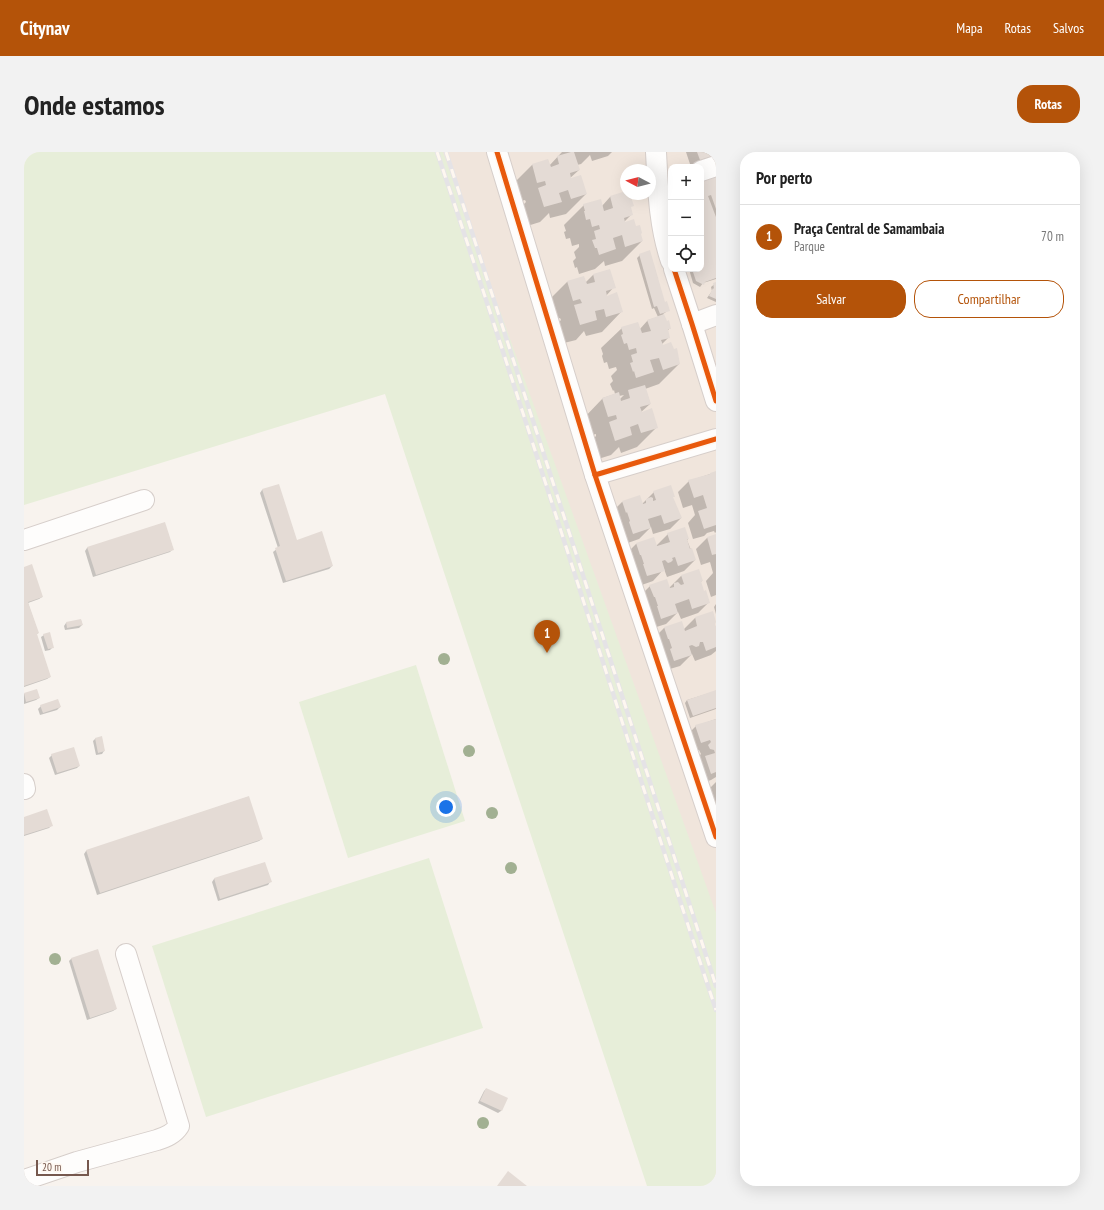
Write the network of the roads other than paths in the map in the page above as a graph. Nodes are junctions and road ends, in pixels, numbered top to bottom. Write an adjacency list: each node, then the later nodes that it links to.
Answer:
1 (497, 152): 12 (street)
2 (656, 152): 5 (street)
3 (716, 166): 4 (street)
4 (704, 170)
5 (664, 182): 6 (street)
6 (668, 253)
7 (675, 272): 9 (street)
8 (716, 315): 9 (street)
9 (692, 324): 10 (street)
10 (716, 401)
11 (716, 439): 12 (street)
12 (595, 475): 17 (street)
13 (144, 500): 14 (street)
14 (24, 540)
15 (24, 784): 16 (street)
16 (24, 789)
17 (716, 837)
18 (126, 954): 19 (street)
19 (24, 1180)

